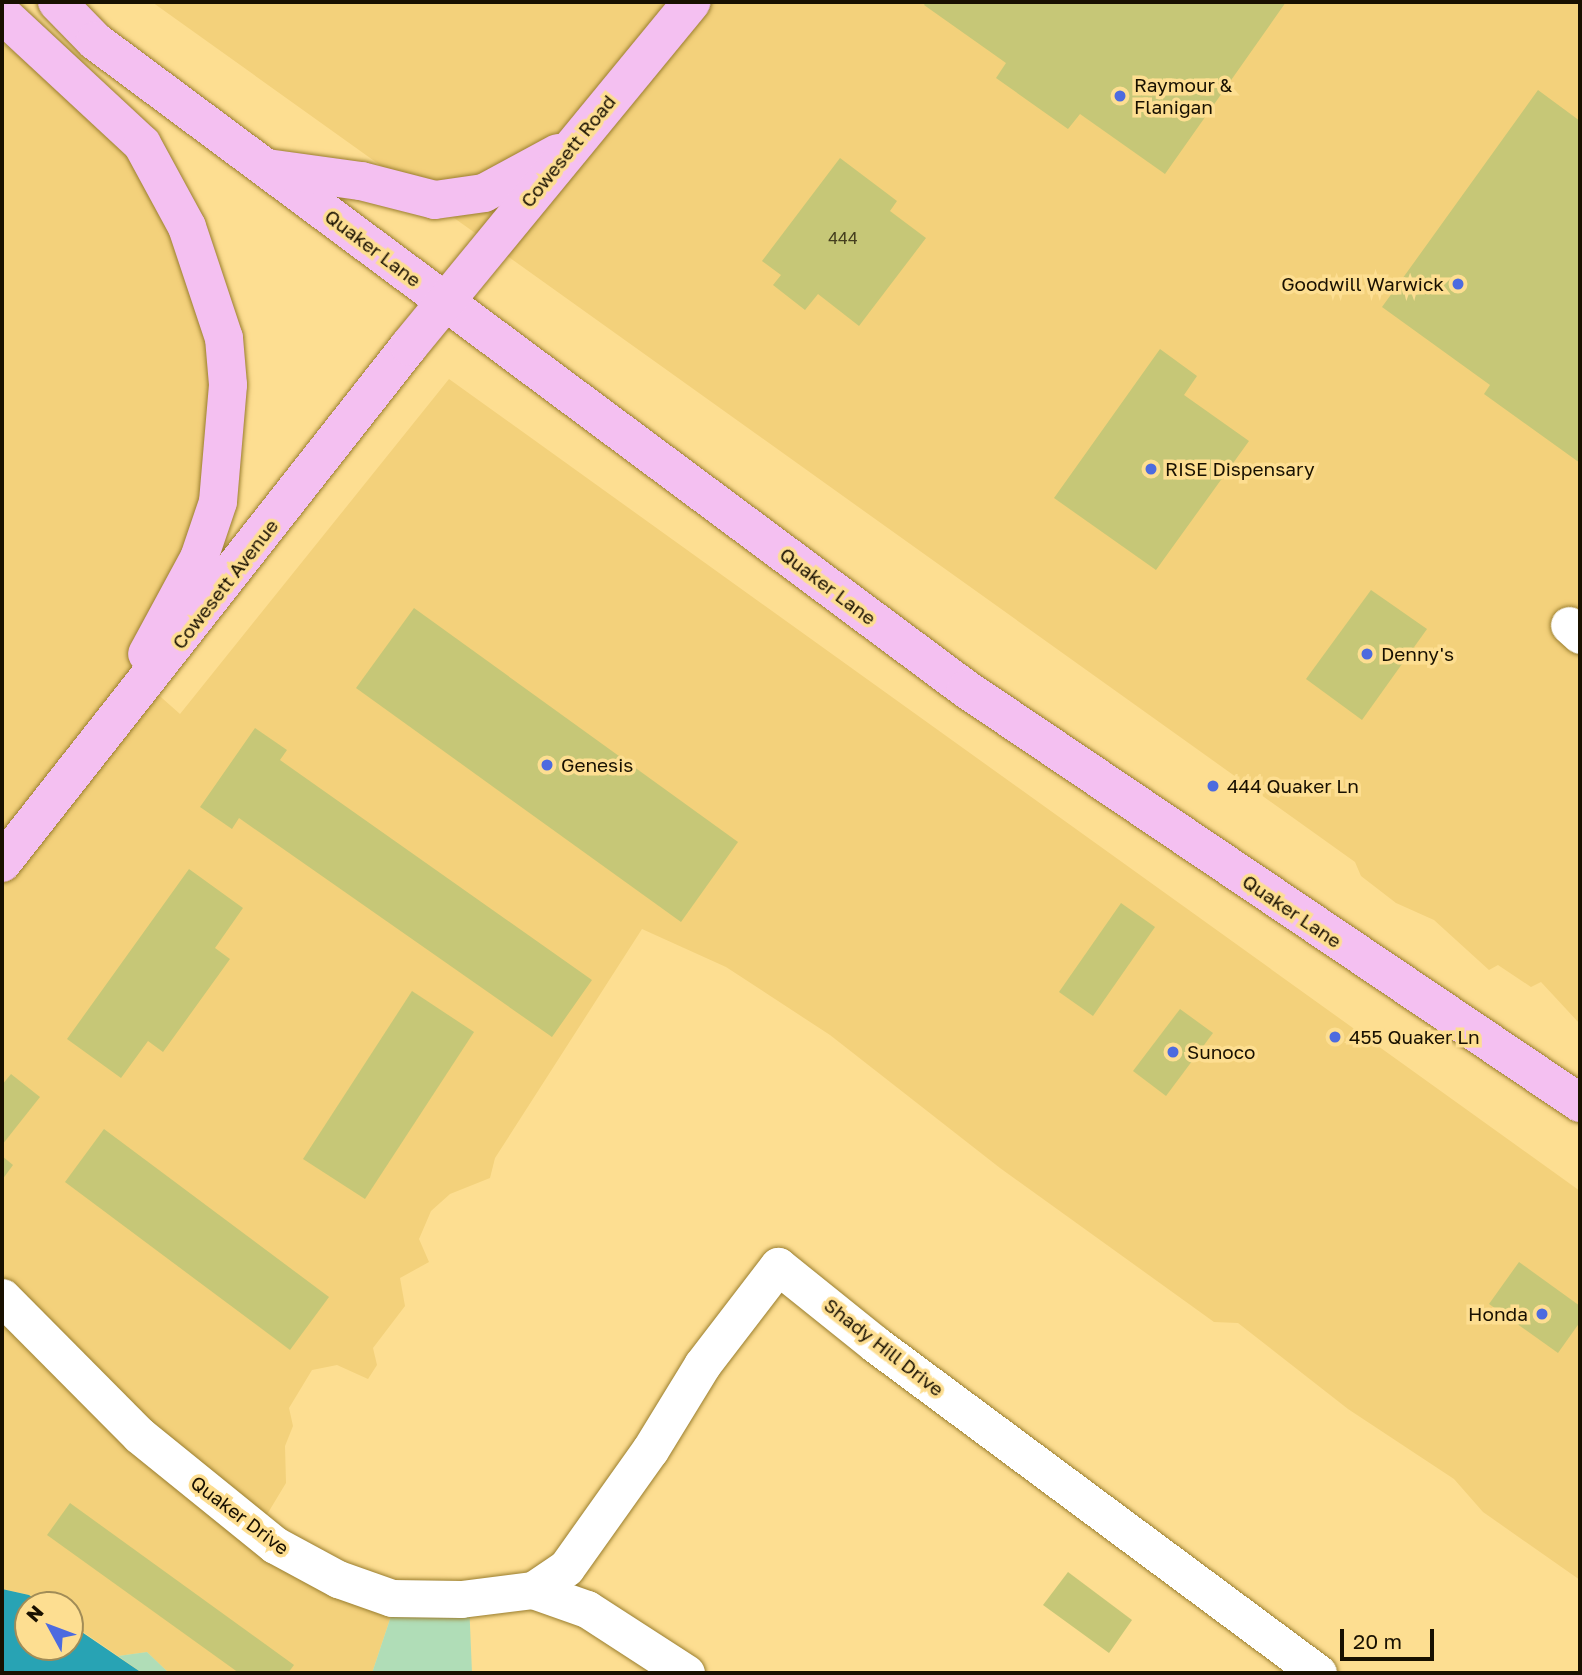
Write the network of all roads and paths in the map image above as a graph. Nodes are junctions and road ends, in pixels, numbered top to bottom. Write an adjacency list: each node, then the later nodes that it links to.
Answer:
1 (7, 2): 5 (main road, Quaker Lane)
2 (57, 2): 5 (main road, Quaker Lane)
3 (692, 2): 6 (main road, Cowesett Road)
4 (2, 14): 9 (main road)
5 (95, 41): 7 (main road, Quaker Lane)
6 (572, 146): 7 (main road); 8 (main road, Cowesett Road)
7 (265, 168): 8 (main road, Quaker Lane)
8 (446, 302): 9 (main road, Cowesett Avenue); 11 (main road, Quaker Lane)
9 (98, 744): 10 (main road, Cowesett Avenue)
10 (2, 863)
11 (1580, 1103)
12 (2, 1297): 13 (street, Quaker Drive)
13 (533, 1590): 14 (street, Quaker Drive); 15 (street, Shady Hill Drive)
14 (686, 1673)
15 (1318, 1673)

